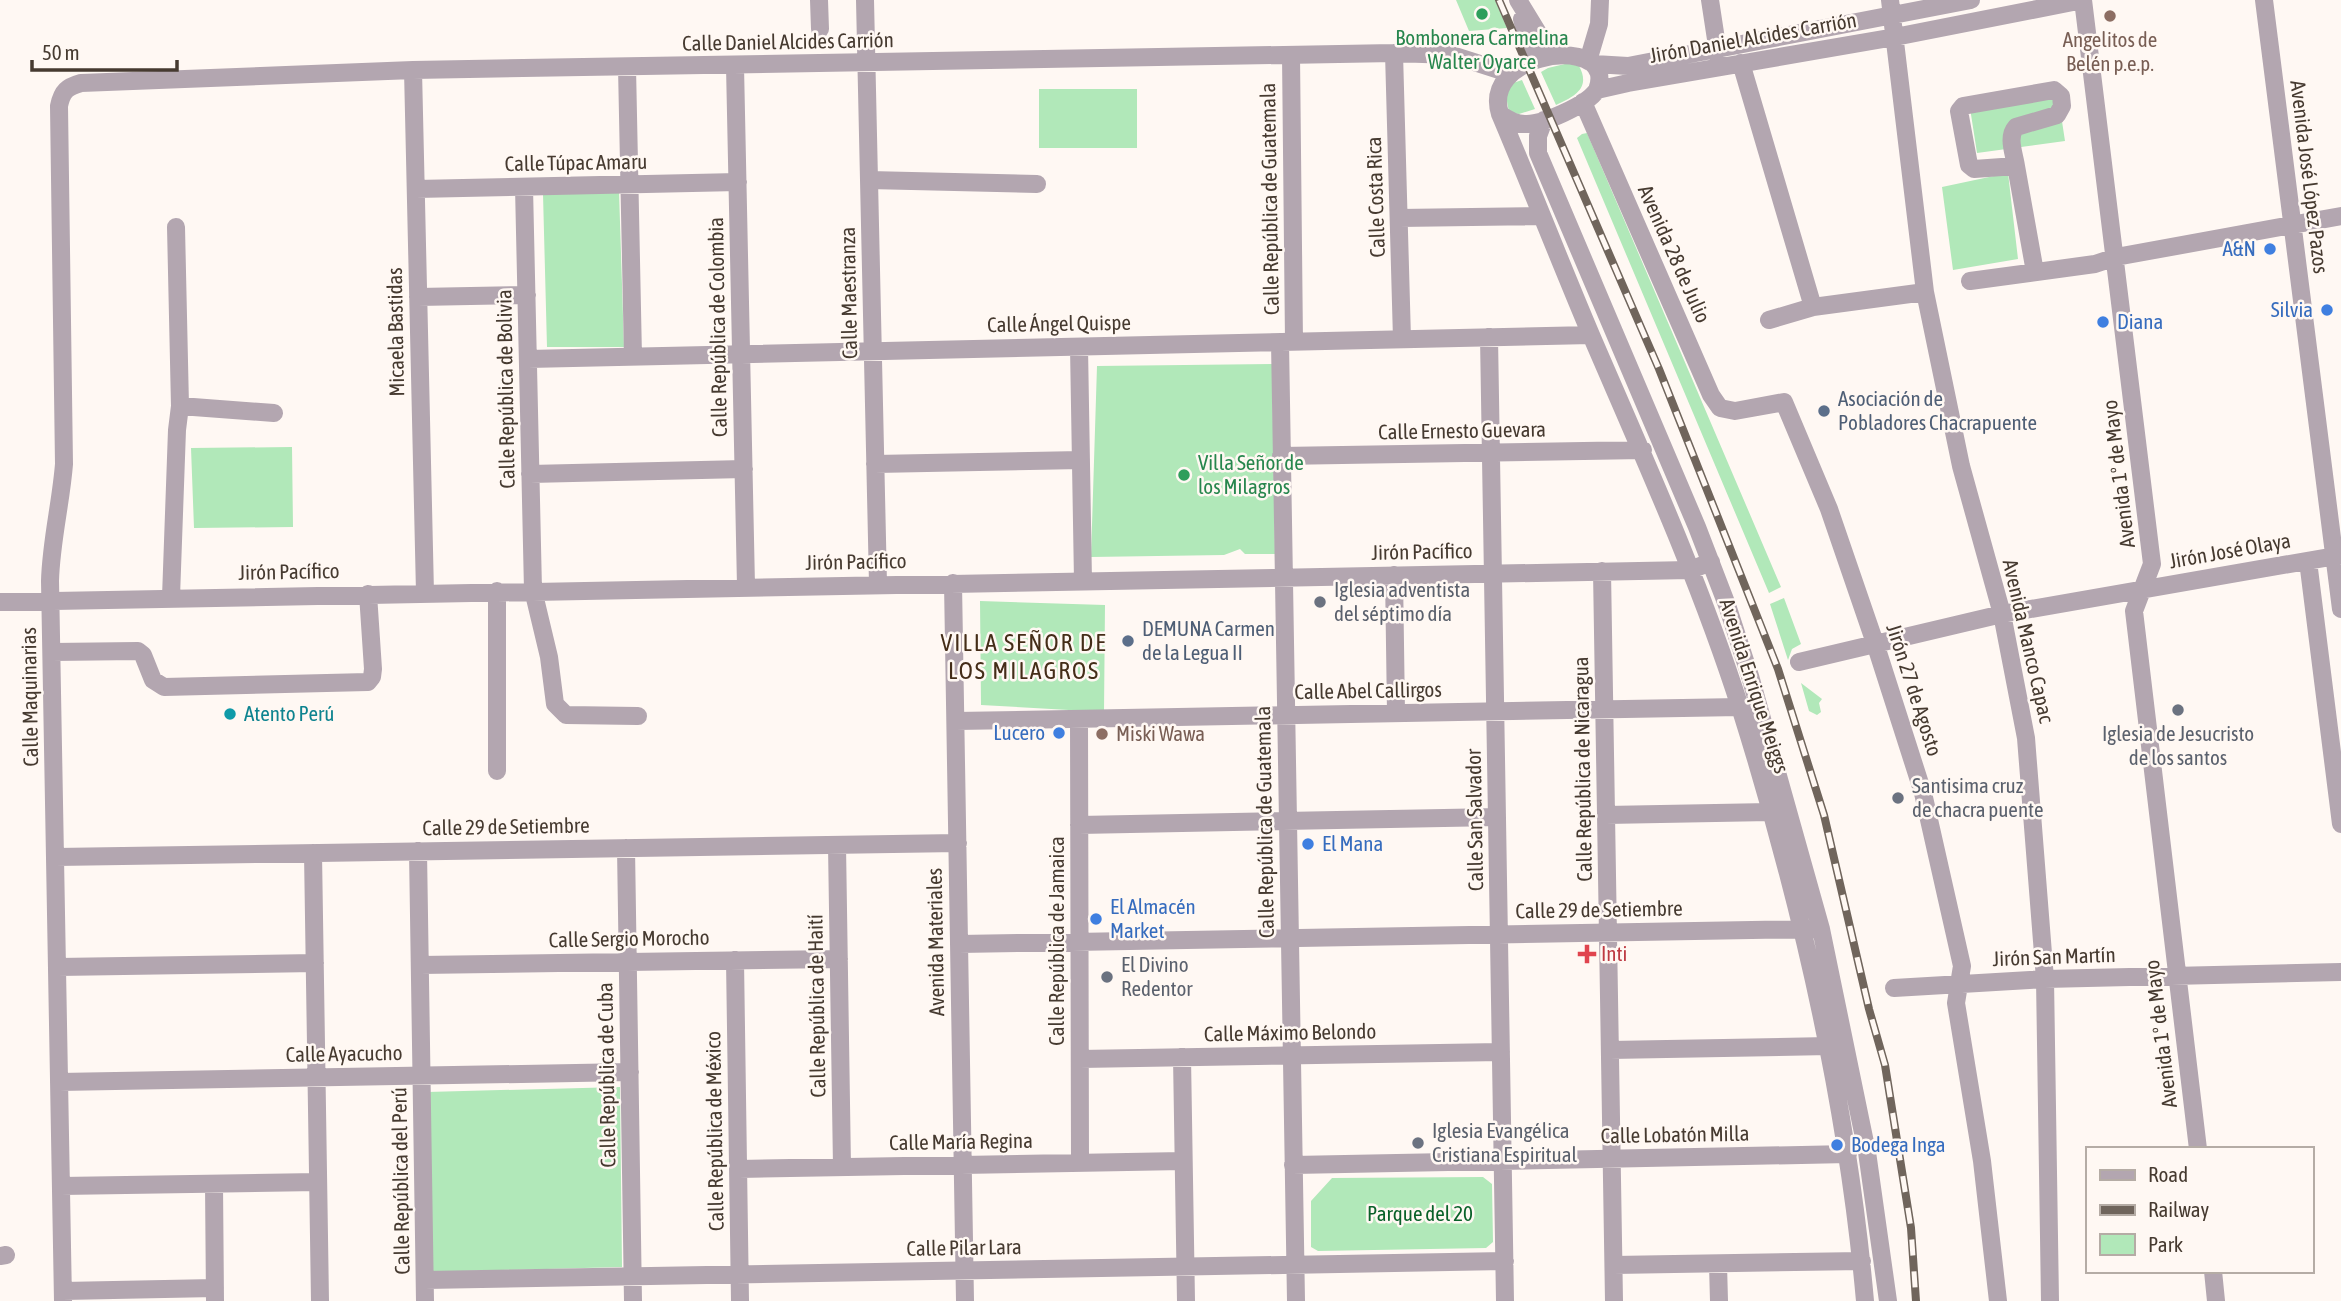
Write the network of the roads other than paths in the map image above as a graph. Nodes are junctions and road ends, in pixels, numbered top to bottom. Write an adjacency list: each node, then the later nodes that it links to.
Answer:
1 (819, 0): 10 (street)
2 (865, 0): 17 (street, Calle Maestranza)
3 (1600, 0): 16 (street)
4 (1710, 0): 15 (street)
5 (1971, 0): 9 (street, Jirón Daniel Alcides Carrión)
6 (2083, 0): 11 (street, Jirón Daniel Alcides Carrión); 41 (street, Avenida 1º de Mayo)
7 (2264, 0): 39 (street, Avenida José López Pazos)
8 (1520, 4): 14 (street); 21 (street)
9 (1891, 7): 11 (street, Avenida Manco Capac); 15 (street, Jirón Daniel Alcides Carrión)
10 (820, 29)
11 (1895, 37): 18 (street, Jirón Daniel Alcides Carrión); 44 (street, Avenida Manco Capac)
12 (1394, 53): 13 (street, Calle Daniel Alcides Carrión); 21 (street, Calle Daniel Alcides Carrión); 38 (street, Calle Costa Rica)
13 (1291, 55): 17 (street, Calle Daniel Alcides Carrión); 52 (street, Calle República de Guatemala)
14 (1557, 55): 16 (street, Jirón Daniel Alcides Carrión); 21 (street)
15 (1719, 58): 16 (street, Jirón Daniel Alcides Carrión); 18 (street, Jirón Daniel Alcides Carrión); 24 (street, Jirón Daniel Alcides Carrión)
16 (1591, 62): 24 (street, Avenida 28 de Julio)
17 (867, 63): 19 (street, Calle Daniel Alcides Carrión); 30 (street, Calle Maestranza)
18 (1741, 63): 47 (street)
19 (735, 66): 20 (street, Calle Daniel Alcides Carrión); 31 (street, Calle República de Colombia)
20 (627, 67): 22 (street, Calle Daniel Alcides Carrión); 32 (street)
21 (1523, 67): 25 (street)
22 (414, 70): 23 (street, Calle Daniel Alcides Carrión); 35 (street, Micaela Bastidas)
23 (61, 94): 86 (street, Calle Maquinarias)
24 (1590, 96): 26 (street, Jirón Daniel Alcides Carrión); 59 (street, Avenida 28 de Julio)
25 (1500, 114): 26 (street); 28 (street, Avenida Enrique Meiggs)
26 (1544, 120): 27 (street)
27 (1538, 153): 28 (street); 70 (street, Avenida Enrique Meiggs)
28 (1520, 160): 36 (street, Avenida Enrique Meiggs)
29 (2016, 166): 29 (street); 42 (street)
30 (869, 180): 33 (street); 54 (street, Calle Maestranza)
31 (738, 182): 32 (street, Calle Túpac Amaru); 55 (street, Calle República de Colombia)
32 (630, 184): 34 (street, Calle Túpac Amaru); 56 (street)
33 (1037, 184)
34 (524, 187): 35 (street, Calle Túpac Amaru); 45 (street, Calle República de Bolivia)
35 (416, 189): 46 (street, Micaela Bastidas)
36 (1542, 216): 38 (street); 49 (street, Avenida Enrique Meiggs)
37 (2341, 216): 39 (street)
38 (1399, 218): 51 (street, Calle Costa Rica)
39 (2292, 225): 41 (street); 68 (street, Avenida José López Pazos)
40 (176, 227): 58 (street)
41 (2116, 257): 42 (street); 80 (street, Avenida 1º de Mayo)
42 (2035, 272): 43 (street)
43 (1970, 281)
44 (1925, 292): 47 (street); 89 (street, Avenida Manco Capac)
45 (527, 295): 46 (street); 57 (street, Calle República de Bolivia)
46 (418, 298): 83 (street, Micaela Bastidas)
47 (1813, 307): 48 (street)
48 (1769, 320)
49 (1591, 335): 50 (street, Calle Ángel Quispe); 61 (street, Avenida Enrique Meiggs)
50 (1489, 337): 51 (street, Calle Ángel Quispe); 62 (street, Calle San Salvador)
51 (1402, 339): 52 (street, Calle Ángel Quispe)
52 (1287, 342): 53 (street, Calle Ángel Quispe); 63 (street, Calle República de Guatemala)
53 (1079, 346): 54 (street, Calle Ángel Quispe); 64 (street)
54 (873, 351): 55 (street, Calle Ángel Quispe); 65 (street, Calle Maestranza)
55 (741, 354): 56 (street, Calle Ángel Quispe); 66 (street, Calle República de Colombia)
56 (634, 357): 57 (street, Calle Ángel Quispe)
57 (528, 359): 67 (street, Calle República de Bolivia)
58 (180, 406): 60 (street); 85 (street)
59 (1735, 411): 90 (street, Jirón 27 de Agosto)
60 (274, 413)
61 (1643, 450): 62 (street, Calle Ernesto Guevara); 71 (street, Avenida Enrique Meiggs)
62 (1491, 453): 63 (street, Calle Ernesto Guevara); 73 (street, Calle San Salvador)
63 (1281, 456): 75 (street, Calle República de Guatemala)
64 (1081, 460): 65 (street); 76 (street)
65 (875, 464): 78 (street, Calle Maestranza)
66 (744, 470): 67 (street); 79 (street, Calle República de Colombia)
67 (530, 474): 81 (street, Calle República de Bolivia)
68 (2338, 555): 69 (street, Jirón José Olaya); 88 (street, Avenida José López Pazos)
69 (2308, 561): 80 (street, Jirón José Olaya); 106 (street)
70 (1711, 562): 71 (street, Jirón Pacífico); 114 (street, Avenida Enrique Meiggs)
71 (1690, 570): 72 (street, Jirón Pacífico); 93 (street, Avenida Enrique Meiggs)
72 (1602, 571): 73 (street, Jirón Pacífico); 94 (street, Calle República de Nicaragua)
73 (1493, 573): 74 (street, Jirón Pacífico); 95 (street, Calle San Salvador)
74 (1394, 575): 75 (street, Jirón Pacífico); 96 (street)
75 (1283, 577): 76 (street, Jirón Pacífico); 97 (street, Calle República de Guatemala)
76 (1083, 581): 77 (street, Jirón Pacífico)
77 (953, 583): 78 (street, Jirón Pacífico); 100 (street, Avenida Materiales)
78 (878, 584): 79 (street, Jirón Pacífico)
79 (746, 586): 81 (street, Jirón Pacífico)
80 (2141, 589): 89 (street, Jirón José Olaya); 127 (street, Avenida 1º de Mayo)
81 (533, 590): 82 (street, Jirón Pacífico); 98 (street, Calle República de Bolivia)
82 (497, 591): 83 (street, Jirón Pacífico); 101 (street)
83 (425, 593): 84 (street, Jirón Pacífico)
84 (368, 594): 85 (street, Jirón Pacífico); 91 (street)
85 (171, 597): 86 (street, Jirón Pacífico)
86 (51, 599): 87 (street, Jirón Pacífico); 91 (street, Calle Maquinarias)
87 (0, 602)
88 (2341, 608)
89 (2002, 614): 90 (street, Jirón José Olaya); 128 (street, Avenida Manco Capac)
90 (1875, 643): 92 (street, Jirón José Olaya); 129 (street, Jirón 27 de Agosto)
91 (52, 652): 113 (street, Calle Maquinarias)
92 (1799, 662)
93 (1740, 707): 94 (street, Calle Abel Callirgos); 102 (street, Avenida Enrique Meiggs)
94 (1604, 710): 95 (street, Calle Abel Callirgos); 103 (street, Calle República de Nicaragua)
95 (1496, 712): 96 (street, Calle Abel Callirgos); 104 (street, Calle San Salvador)
96 (1396, 713): 97 (street, Calle Abel Callirgos)
97 (1286, 715): 99 (street, Calle Abel Callirgos); 105 (street, Calle República de Guatemala)
98 (638, 716)
99 (1079, 719): 100 (street, Calle Abel Callirgos); 107 (street, Calle República de Jamaica)
100 (956, 721): 108 (street, Avenida Materiales)
101 (497, 771)
102 (1770, 812): 103 (street); 114 (street, Avenida Enrique Meiggs)
103 (1606, 815): 115 (street, Calle República de Nicaragua)
104 (1497, 817): 105 (street); 116 (street, Calle San Salvador)
105 (1287, 821): 107 (street); 117 (street, Calle República de Guatemala)
106 (2341, 824)
107 (1079, 825): 118 (street, Calle República de Jamaica)
108 (958, 843): 109 (street, Calle 29 de Setiembre); 119 (street, Avenida Materiales)
109 (837, 845): 110 (street, Calle 29 de Setiembre); 120 (street, Calle República de Haití)
110 (626, 848): 111 (street, Calle 29 de Setiembre); 122 (street, Calle República de Cuba)
111 (418, 851): 112 (street, Calle 29 de Setiembre); 124 (street, Calle República del Perú)
112 (313, 853): 113 (street, Calle 29 de Setiembre); 123 (street)
113 (55, 857): 125 (street, Calle Maquinarias)
114 (1811, 929): 115 (street, Calle 29 de Setiembre); 131 (street, Avenida Enrique Meiggs); 178 (street, Avenida Enrique Meiggs)
115 (1608, 932): 116 (street, Calle 29 de Setiembre); 132 (street, Calle República de Nicaragua)
116 (1499, 934): 117 (street, Calle 29 de Setiembre); 133 (street, Calle San Salvador)
117 (1289, 938): 118 (street, Calle 29 de Setiembre); 134 (street, Calle República de Guatemala)
118 (1080, 942): 119 (street, Calle 29 de Setiembre); 136 (street, Calle República de Jamaica)
119 (959, 944): 147 (street, Avenida Materiales)
120 (839, 959): 121 (street, Calle Sergio Morocho); 149 (street, Calle República de Haití)
121 (735, 960): 122 (street, Calle Sergio Morocho); 150 (street, Calle República de México)
122 (628, 962): 124 (street, Calle Sergio Morocho); 137 (street, Calle República de Cuba)
123 (315, 963): 125 (street); 139 (street)
124 (420, 965): 138 (street, Calle República del Perú)
125 (58, 967): 140 (street, Calle Maquinarias)
126 (2341, 972): 127 (street, Jirón San Martín)
127 (2177, 976): 128 (street, Jirón San Martín); 141 (street, Avenida 1º de Mayo)
128 (2045, 979): 129 (street, Jirón San Martín); 180 (street, Avenida Manco Capac)
129 (1959, 983): 130 (street, Jirón San Martín); 179 (street, Jirón 27 de Agosto)
130 (1894, 988)
131 (1829, 1046): 132 (street); 142 (street, Avenida Enrique Meiggs)
132 (1610, 1050): 143 (street, Calle República de Nicaragua)
133 (1501, 1052): 134 (street, Calle Máximo Belondo); 145 (street, Calle San Salvador)
134 (1291, 1055): 135 (street, Calle Máximo Belondo); 148 (street, Calle República de Guatemala)
135 (1182, 1057): 136 (street, Calle Máximo Belondo); 144 (street)
136 (1080, 1059): 146 (street, Calle República de Jamaica)
137 (630, 1072): 138 (street, Calle Ayacucho); 163 (street, Calle República de Cuba)
138 (422, 1076): 139 (street, Calle Ayacucho); 164 (street, Calle República del Perú)
139 (317, 1077): 140 (street, Calle Ayacucho); 151 (street)
140 (60, 1082): 153 (street, Calle Maquinarias)
141 (2198, 1147)
142 (1848, 1154): 143 (street, Calle Lobatón Milla); 155 (street, Avenida Enrique Meiggs)
143 (1612, 1159): 145 (street, Calle Lobatón Milla); 158 (street, Calle República de Nicaragua)
144 (1183, 1161): 146 (street, Calle María Regina); 159 (street)
145 (1503, 1161): 148 (street, Calle Lobatón Milla); 154 (street, Calle San Salvador)
146 (1080, 1163): 147 (street, Calle María Regina)
147 (963, 1165): 149 (street, Calle María Regina); 160 (street, Avenida Materiales)
148 (1293, 1165): 157 (street, Calle República de Guatemala)
149 (842, 1167): 150 (street, Calle María Regina)
150 (738, 1169): 162 (street, Calle República de México)
151 (318, 1182): 152 (street); 167 (street)
152 (214, 1184): 153 (street); 165 (street)
153 (61, 1186): 166 (street, Calle Maquinarias)
154 (1505, 1261): 157 (street, Calle Pilar Lara); 174 (street, Calle San Salvador)
155 (1862, 1261): 156 (street); 177 (street, Avenida Enrique Meiggs)
156 (1718, 1264): 158 (street); 176 (street)
157 (1295, 1265): 159 (street, Calle Pilar Lara); 173 (street, Calle República de Guatemala)
158 (1614, 1265): 175 (street, Calle República de Nicaragua)
159 (1185, 1267): 160 (street, Calle Pilar Lara); 172 (street)
160 (965, 1271): 162 (street, Calle Pilar Lara); 171 (street, Avenida Materiales)
161 (2213, 1273): 181 (street)
162 (740, 1275): 163 (street, Calle Pilar Lara); 170 (street, Calle República de México)
163 (633, 1277): 164 (street, Calle Pilar Lara); 169 (street, Calle República de Cuba)
164 (425, 1280): 168 (street, Calle República del Perú)
165 (215, 1295): 166 (street)
166 (63, 1296)
167 (320, 1301)
168 (425, 1301)
169 (633, 1301)
170 (740, 1301)
171 (965, 1301)
172 (1186, 1301)
173 (1296, 1301)
174 (1505, 1301)
175 (1614, 1301)
176 (1719, 1301)
177 (1865, 1301)
178 (1888, 1301)
179 (1998, 1301)
180 (2050, 1301)
181 (2216, 1301)

